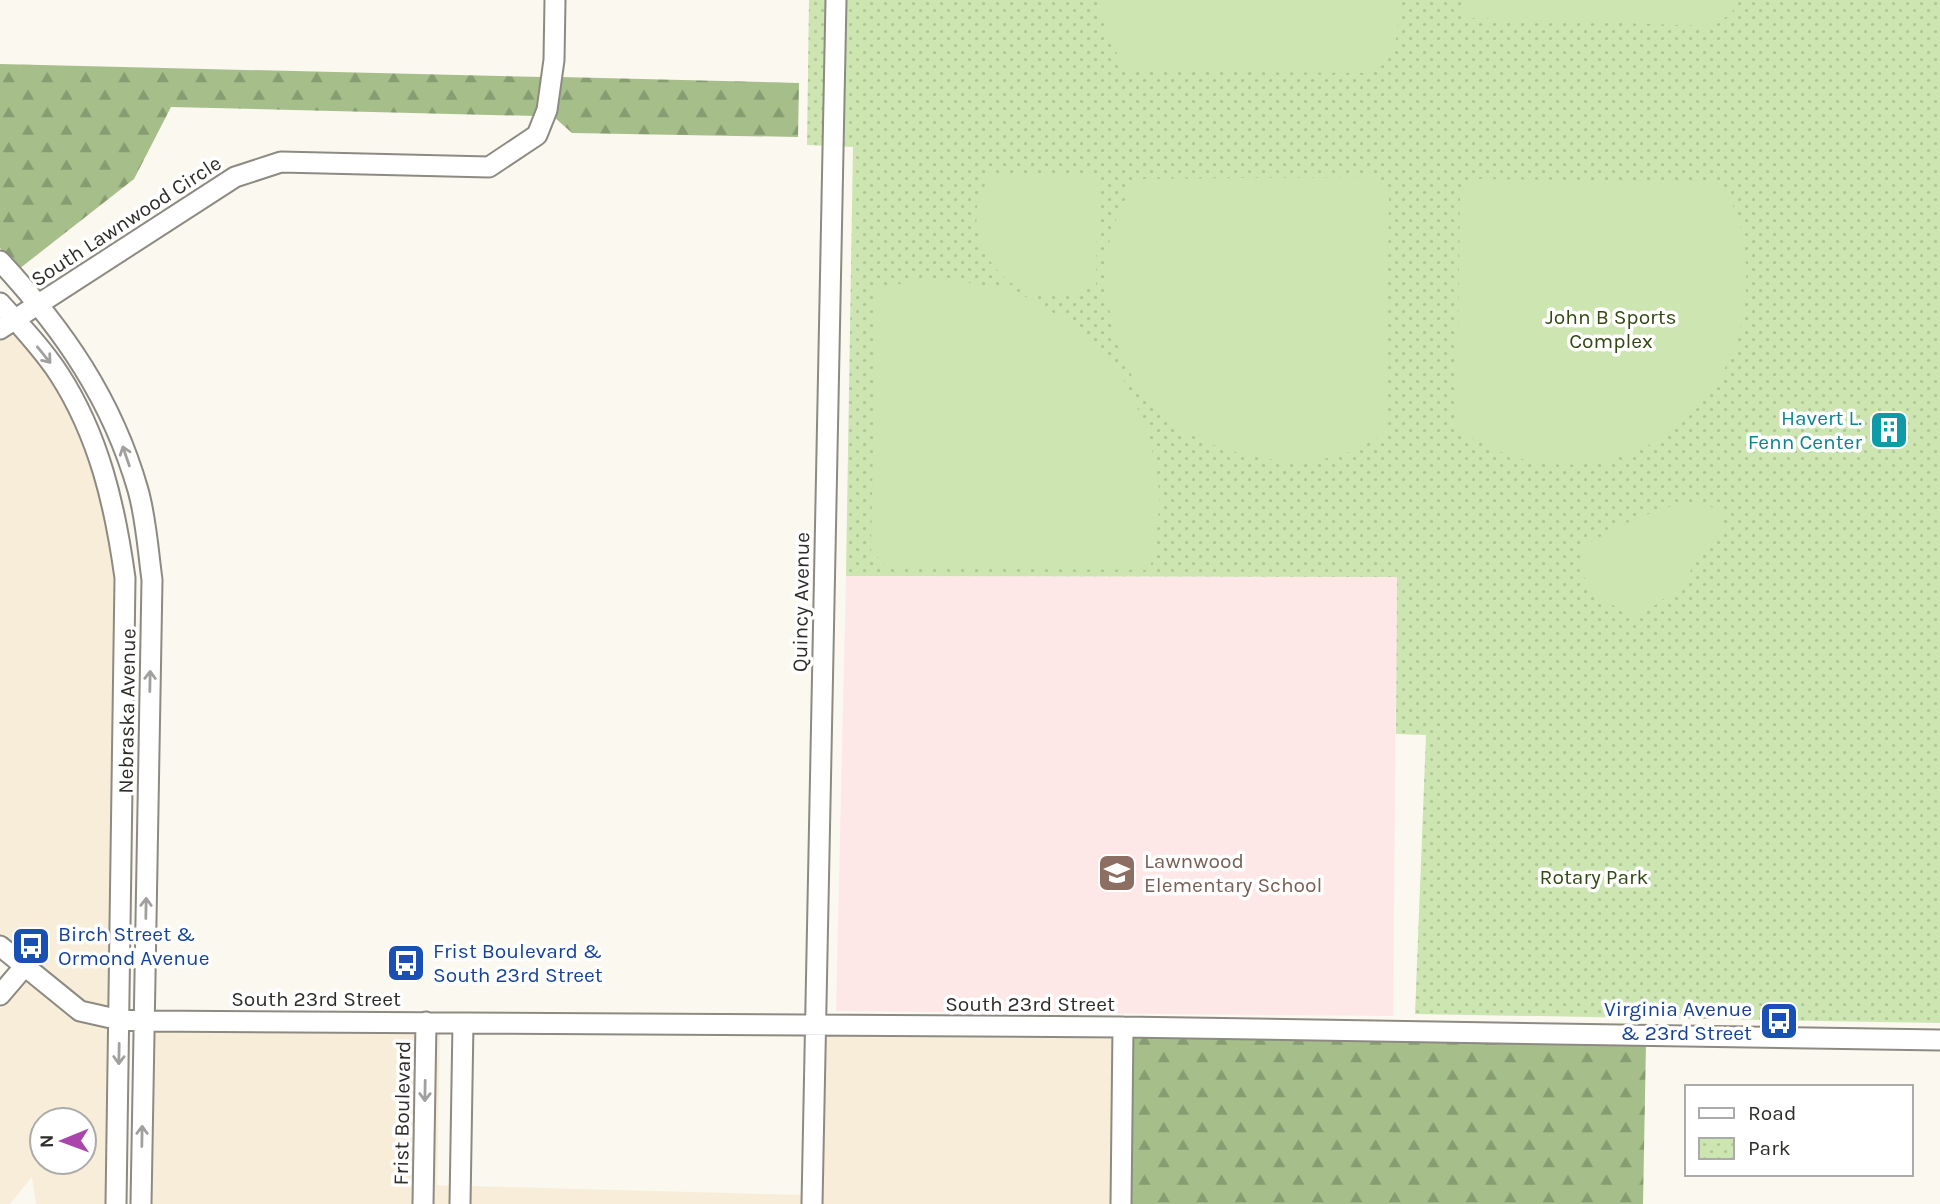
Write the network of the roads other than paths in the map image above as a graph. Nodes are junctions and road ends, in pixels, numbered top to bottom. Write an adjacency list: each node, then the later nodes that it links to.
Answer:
1 (555, 0): 5 (street, South Lawnwood Circle)
2 (836, 0): 20 (street, Quincy Avenue)
3 (0, 261): 5 (street, Nebraska Avenue)
4 (0, 303): 6 (street, Nebraska Avenue)
5 (39, 304): 6 (street, South Lawnwood Circle); 7 (street, Nebraska Avenue)
6 (7, 324): 8 (street, Nebraska Avenue, one-way to 8)
7 (105, 402): 8 (street); 9 (street, Nebraska Avenue, one-way to 7)
8 (81, 415): 10 (street, Nebraska Avenue)
9 (138, 492): 10 (street); 12 (street, Nebraska Avenue)
10 (112, 499): 11 (street, Nebraska Avenue)
11 (125, 578): 12 (street); 16 (street, Nebraska Avenue)
12 (152, 580): 17 (street, Nebraska Avenue, one-way to 12)
13 (0, 946): 14 (street, South 23rd Street)
14 (24, 967): 15 (street); 16 (street, South 23rd Street)
15 (0, 995)
16 (120, 1020): 17 (street, South 23rd Street); 23 (street, Nebraska Avenue, one-way to 23)
17 (144, 1021): 18 (street, South 23rd Street); 24 (street, Nebraska Avenue, one-way to 17)
18 (426, 1022): 19 (street, South 23rd Street); 25 (street, Frist Boulevard, one-way to 25)
19 (463, 1023): 20 (street, South 23rd Street); 26 (street)
20 (816, 1026): 21 (street, South 23rd Street); 27 (street, Quincy Avenue)
21 (1123, 1027): 22 (street, South 23rd Street); 28 (street)
22 (1940, 1040)
23 (116, 1204)
24 (141, 1204)
25 (423, 1204)
26 (460, 1204)
27 (812, 1204)
28 (1121, 1204)

